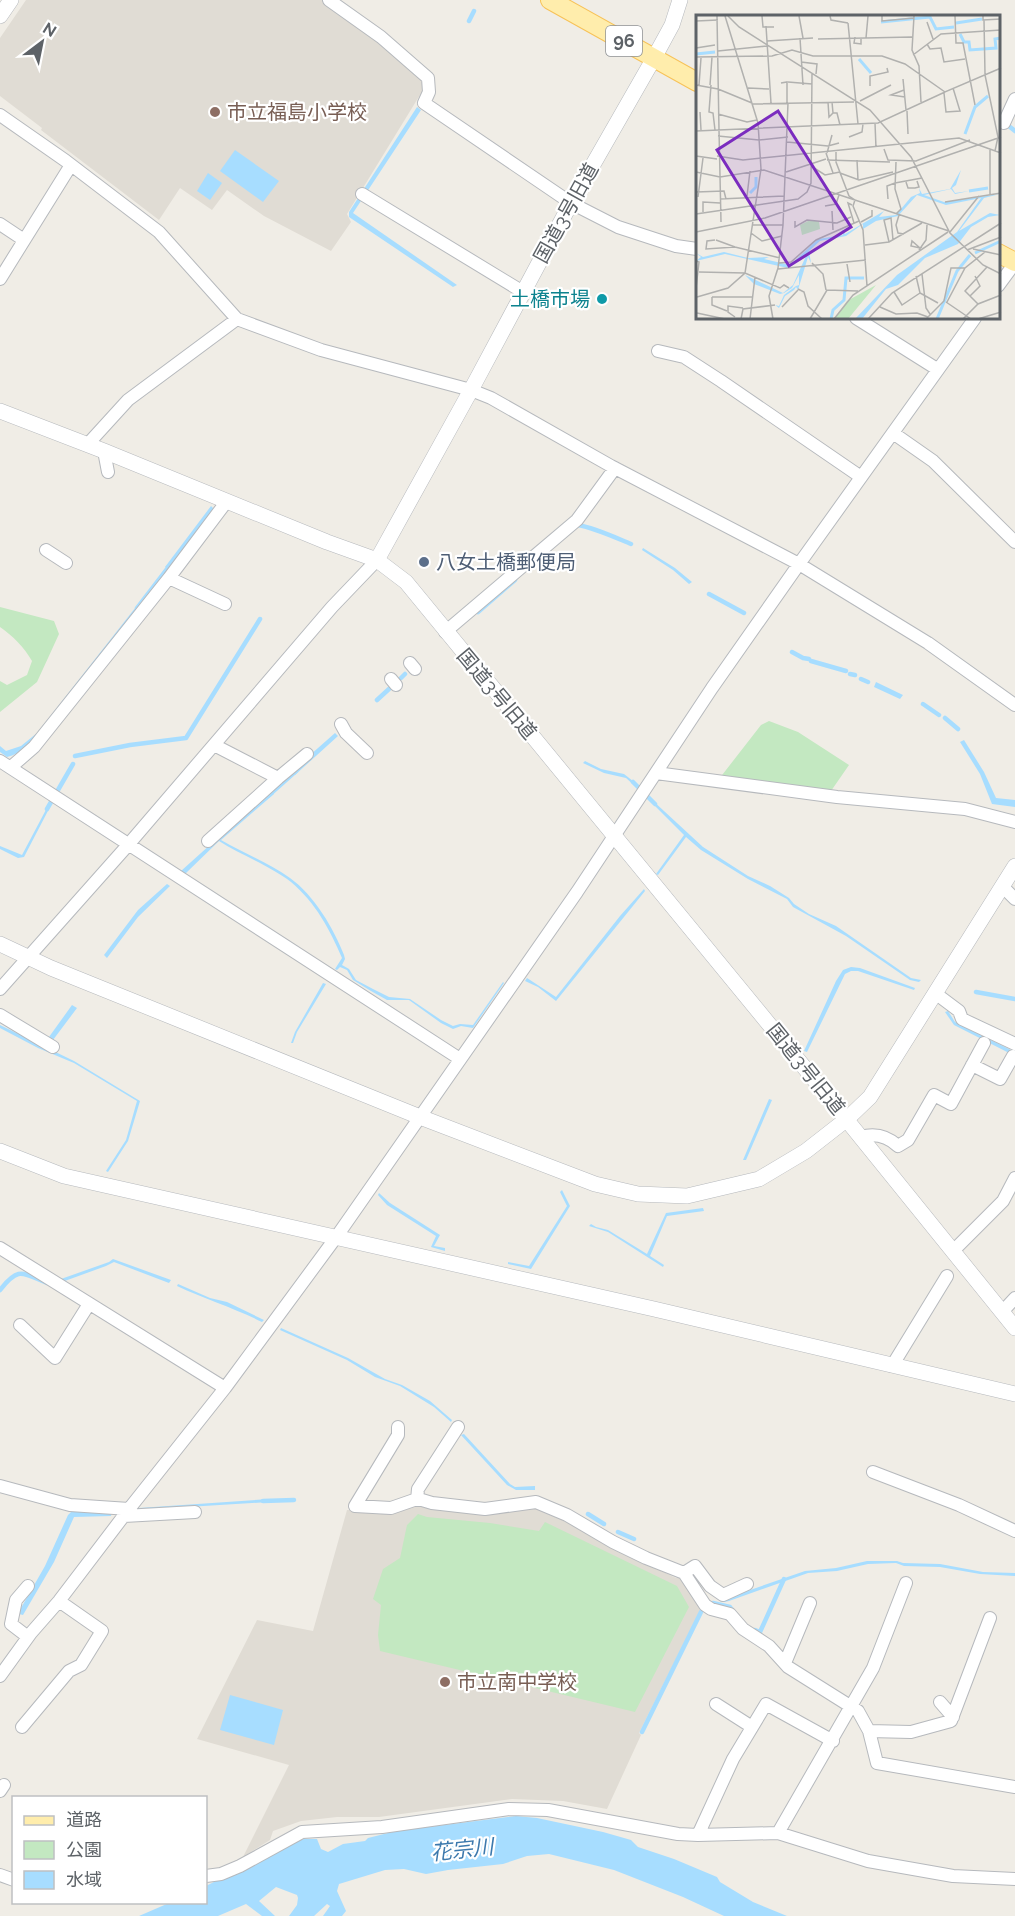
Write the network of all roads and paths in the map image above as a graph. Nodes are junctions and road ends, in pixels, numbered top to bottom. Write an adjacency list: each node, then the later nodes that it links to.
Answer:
1 (11, 0): 5 (street)
2 (329, 0): 13 (street)
3 (550, 0): 6 (main road, 96)
4 (680, 0): 6 (street, 国道3号旧道)
5 (0, 16)
6 (654, 58): 7 (main road, 96); 13 (street, 国道3号旧道)
7 (696, 81)
8 (1015, 99): 10 (street)
9 (0, 115): 11 (street)
10 (1006, 116)
11 (71, 165): 15 (street); 22 (street)
12 (362, 194): 21 (street)
13 (572, 202): 16 (street); 21 (street, 国道3号旧道)
14 (0, 224): 15 (street)
15 (24, 240): 19 (street)
16 (696, 249)
17 (1000, 254): 18 (main road)
18 (1015, 263): 20 (street)
19 (0, 279)
20 (1000, 285)
21 (523, 292): 27 (street, 国道3号旧道)
22 (237, 319): 27 (street); 30 (street)
23 (859, 320): 26 (street)
24 (974, 320): 26 (street)
25 (658, 351): 34 (street)
26 (937, 369): 29 (street)
27 (471, 390): 32 (street); 38 (street, 国道3号旧道)
28 (0, 411): 30 (street)
29 (893, 433): 34 (street); 36 (street)
30 (87, 445): 31 (street)
31 (104, 451): 33 (street); 35 (street)
32 (615, 468): 40 (street); 43 (street)
33 (108, 472)
34 (861, 477): 40 (street)
35 (226, 501): 38 (street); 41 (street)
36 (1015, 542)
37 (46, 550): 39 (street)
38 (377, 560): 43 (street, 国道3号旧道); 46 (street)
39 (66, 563)
40 (799, 564): 44 (street); 50 (street)
41 (170, 578): 42 (street); 49 (street)
42 (225, 604)
43 (445, 632): 53 (street, 国道3号旧道)
44 (1015, 705)
45 (341, 724): 47 (street)
46 (214, 745): 51 (street); 55 (street)
47 (367, 753)
48 (307, 754): 51 (street)
49 (6, 764): 55 (street)
50 (656, 773): 52 (street); 53 (street)
51 (278, 778): 54 (street)
52 (1015, 822)
53 (614, 835): 67 (street); 70 (street, 国道3号旧道)
54 (208, 841)
55 (128, 845): 60 (street); 67 (street)
56 (1015, 866): 57 (street)
57 (1002, 886): 58 (street); 62 (street)
58 (1015, 899)
59 (0, 944): 60 (street)
60 (28, 957): 61 (street); 69 (street)
61 (0, 989)
62 (935, 993): 66 (street); 70 (street)
63 (0, 1015): 65 (street)
64 (984, 1043): 68 (street)
65 (53, 1047)
66 (1014, 1050): 68 (street)
67 (460, 1059): 69 (street)
68 (972, 1065): 71 (street)
69 (420, 1117): 70 (street); 74 (street)
70 (847, 1119): 71 (street, 国道3号旧道)
71 (861, 1137): 76 (street, 国道3号旧道)
72 (0, 1152): 74 (street)
73 (1015, 1178): 76 (street)
74 (337, 1236): 83 (street); 84 (street)
75 (0, 1248): 79 (street)
76 (953, 1251): 80 (street, 国道3号旧道)
77 (947, 1276): 83 (street)
78 (1015, 1298): 80 (street)
79 (89, 1304): 81 (street); 84 (street)
80 (1002, 1312): 82 (street, 国道3号旧道)
81 (20, 1325)
82 (1015, 1328)
83 (892, 1366): 85 (street)
84 (225, 1388): 91 (street)
85 (1015, 1394)
86 (458, 1426): 90 (street)
87 (398, 1427): 90 (street)
88 (873, 1472): 93 (street)
89 (0, 1486): 91 (street)
90 (417, 1500): 94 (street)
91 (126, 1512): 92 (street); 98 (street)
92 (195, 1512)
93 (1015, 1531)
94 (684, 1573): 96 (street); 102 (street)
95 (906, 1583): 106 (street)
96 (747, 1584)
97 (28, 1586): 101 (street)
98 (59, 1601): 101 (street); 108 (street)
99 (810, 1603): 102 (street)
100 (990, 1618): 107 (street)
101 (28, 1637): 103 (street)
102 (785, 1663): 106 (street)
103 (0, 1676)
104 (940, 1702): 107 (street)
105 (716, 1704): 109 (street)
106 (853, 1707): 110 (street); 111 (street)
107 (953, 1717): 110 (street)
108 (22, 1727)
109 (752, 1727): 111 (street); 114 (street)
110 (869, 1731): 112 (street)
111 (833, 1741): 113 (street)
112 (1015, 1787)
113 (778, 1833): 114 (street); 116 (street)
114 (698, 1835): 115 (street)
115 (207, 1876)
116 (1015, 1879)

